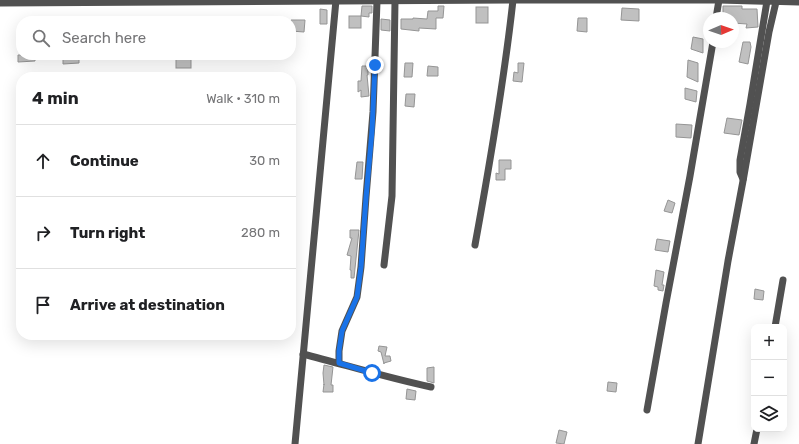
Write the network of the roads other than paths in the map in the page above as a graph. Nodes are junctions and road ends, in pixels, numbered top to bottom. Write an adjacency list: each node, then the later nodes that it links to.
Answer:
1 (480, 0): 2 (street); 11 (street)
2 (513, 0): 3 (street); 20 (street)
3 (568, 0): 4 (street)
4 (622, 0): 5 (street)
5 (671, 0): 6 (street)
6 (719, 0): 12 (street); 17 (street)
7 (122, 1): 8 (street); 16 (street)
8 (227, 1): 9 (street)
9 (336, 1): 10 (street); 24 (street)
10 (377, 1): 11 (street); 25 (street)
11 (395, 1): 21 (street)
12 (747, 1): 13 (street)
13 (767, 1): 14 (street); 19 (street)
14 (776, 2): 15 (street); 19 (street)
15 (799, 2)
16 (0, 3)
17 (717, 12)
18 (712, 48): 27 (street)
19 (743, 181): 30 (street)
20 (476, 245)
21 (384, 265)
22 (783, 280): 23 (street)
23 (776, 324)
24 (303, 354): 25 (street); 29 (street)
25 (339, 363): 26 (street)
26 (431, 387)
27 (647, 410)
28 (756, 432): 31 (street)
29 (296, 444)
30 (698, 444)
31 (754, 444)

